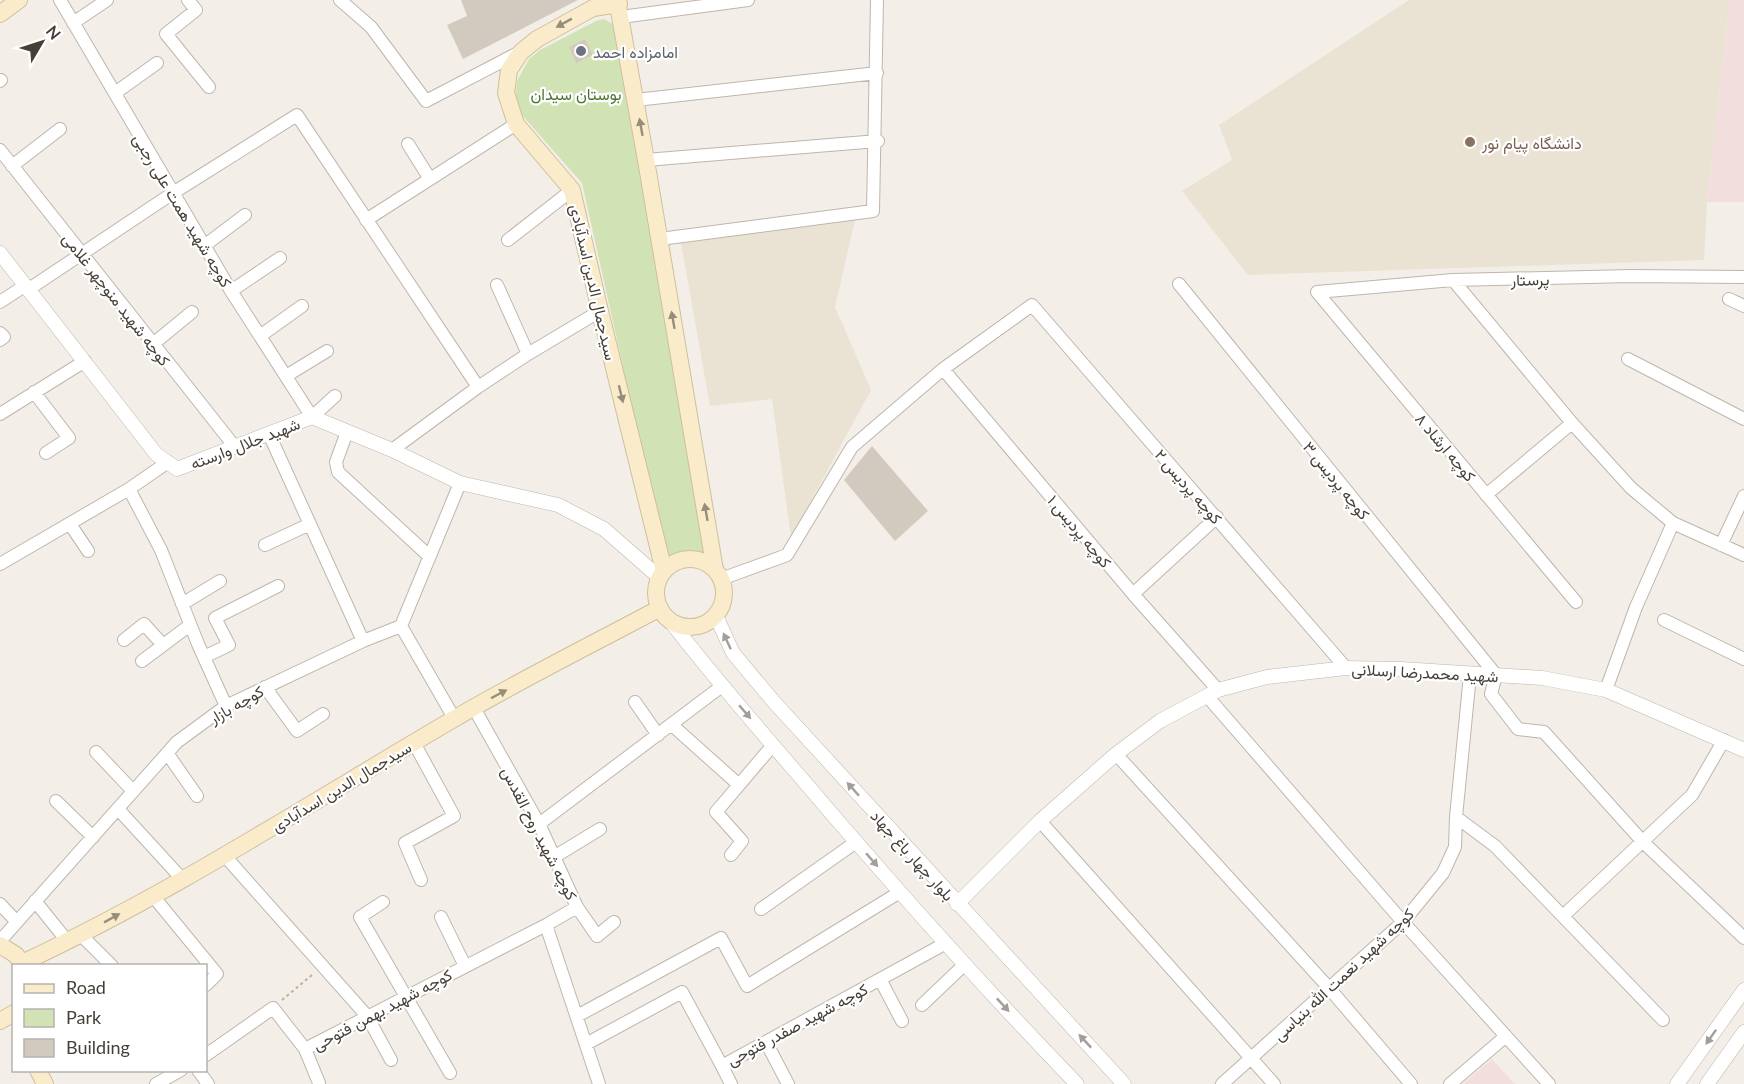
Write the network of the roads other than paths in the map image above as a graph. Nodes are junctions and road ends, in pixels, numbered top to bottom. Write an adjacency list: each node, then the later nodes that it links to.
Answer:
1 (19, 0): 9 (main road)
2 (60, 0): 10 (street, کوچه شهید همت علی رجبی)
3 (106, 0): 10 (street)
4 (188, 0): 14 (street)
5 (340, 0): 11 (street)
6 (748, 0): 8 (street)
7 (878, 0): 13 (street)
8 (619, 7): 11 (main road, سیدجمال الدین اسدآبادی, one-way to 11); 16 (main road)
9 (0, 14)
10 (74, 23): 15 (street, کوچه شهید همت علی رجبی)
11 (521, 52): 17 (main road, سیدجمال الدین اسدآبادی)
12 (157, 63): 15 (street)
13 (877, 73): 16 (street); 19 (street)
14 (208, 87)
15 (115, 93): 26 (street, کوچه شهید همت علی رجبی)
16 (636, 100): 22 (main road, one-way to 16)
17 (516, 124): 24 (street); 25 (main road, سیدجمال الدین اسدآبادی)
18 (60, 129): 23 (street)
19 (877, 141): 22 (street); 29 (street)
20 (408, 144): 24 (street)
21 (0, 150): 23 (street, کوچه شهید منوچهر غلامی)
22 (646, 160): 29 (main road)
23 (12, 166): 33 (street, کوچه شهید منوچهر غلامی)
24 (430, 179): 28 (street)
25 (572, 190): 30 (street); 46 (main road, سیدجمال الدین اسدآبادی)
26 (173, 193): 28 (street); 31 (street, کوچه شهید همت علی رجبی); 33 (street)
27 (245, 215): 31 (street)
28 (366, 220): 58 (street)
29 (660, 239): 86 (main road, one-way to 29)
30 (508, 240)
31 (204, 246): 40 (street, کوچه شهید همت علی رجبی)
32 (0, 253): 39 (street, شهید جلال وارسته)
33 (82, 254): 39 (street); 51 (street, کوچه شهید منوچهر غلامی)
34 (280, 258): 40 (street)
35 (1744, 277): 36 (street, پرستار)
36 (1453, 280): 41 (street, پرستار); 64 (street)
37 (1179, 284): 105 (street, کوچه پردیس ۳)
38 (497, 285): 53 (street)
39 (27, 287): 43 (street); 55 (street, شهید جلال وارسته)
40 (231, 291): 49 (street, کوچه شهید همت علی رجبی)
41 (1317, 292): 73 (street, کوچه ارشاد ۸)
42 (1729, 299): 45 (street)
43 (0, 302)
44 (302, 306): 49 (street)
45 (1744, 306)
46 (600, 311): 53 (street); 85 (main road, سیدجمال الدین اسدآبادی, one-way to 85)
47 (192, 312): 51 (street)
48 (0, 333): 50 (street)
49 (260, 336): 57 (street, کوچه شهید همت علی رجبی)
50 (0, 340)
51 (153, 344): 67 (street, کوچه شهید منوچهر غلامی)
52 (327, 351): 57 (street)
53 (528, 354): 58 (street)
54 (1628, 359): 63 (street)
55 (85, 361): 59 (street); 70 (street, شهید جلال وارسته)
56 (943, 369): 75 (street, کوچه پردیس ۲); 86 (street); 89 (street, کوچه پردیس ۱)
57 (286, 376): 62 (street, کوچه شهید همت علی رجبی)
58 (478, 387): 68 (street)
59 (34, 392): 61 (street); 69 (street)
60 (335, 396): 62 (street)
61 (0, 414)
62 (312, 417): 65 (street, شهید جلال وارسته); 66 (street, شهید جلال وارسته)
63 (1744, 419)
64 (1572, 423): 73 (street); 78 (street)
65 (347, 432): 68 (street, شهید جلال وارسته); 83 (street)
66 (269, 434): 67 (street, شهید جلال وارسته); 77 (street)
67 (235, 447): 70 (street, شهید جلال وارسته)
68 (392, 450): 71 (street, شهید جلال وارسته)
69 (46, 453)
70 (168, 462): 72 (street)
71 (459, 483): 83 (street); 85 (street, شهید جلال وارسته)
72 (129, 489): 76 (street); 91 (street)
73 (1486, 495): 90 (street, کوچه ارشاد ۸)
74 (1744, 496): 80 (street)
75 (1217, 518): 89 (street); 103 (street, کوچه پردیس ۲)
76 (70, 524): 81 (street); 84 (street)
77 (310, 524): 79 (street); 98 (street)
78 (1673, 524): 80 (street); 108 (street)
79 (265, 545)
80 (1721, 545): 82 (street)
81 (88, 552)
82 (1744, 555)
83 (429, 556): 96 (street)
84 (0, 564)
85 (662, 574): 86 (main road); 92 (main road)
86 (718, 574): 93 (main road)
87 (220, 581): 91 (street)
88 (278, 586): 100 (street)
89 (1133, 594): 109 (street, کوچه پردیس ۱)
90 (1576, 602)
91 (182, 604): 95 (street)
92 (664, 613): 93 (main road); 106 (street, بلوار چهار باغ جهاد); 112 (main road, سیدجمال الدین اسدآبادی, one-way to 92)
93 (716, 616): 146 (street, بلوار چهار باغ جهاد, one-way to 93)
94 (1664, 620): 101 (street)
95 (190, 625): 99 (street); 100 (street)
96 (401, 626): 98 (street, کوچه بازار); 114 (street)
97 (124, 640): 99 (street)
98 (363, 641): 107 (street, کوچه بازار)
99 (164, 645): 102 (street)
100 (204, 657): 111 (street)
101 (1744, 659)
102 (142, 661)
103 (1346, 668): 104 (street, شهید محمدرضا ارسلانی); 109 (street, شهید محمدرضا ارسلانی)
104 (1470, 675): 105 (street, شهید محمدرضا ارسلانی); 129 (street, کوچه شهید نعمت الله بنیاسی)
105 (1496, 675): 108 (street, شهید محمدرضا ارسلانی); 135 (street)
106 (722, 686): 115 (street); 119 (street, بلوار چهار باغ جهاد, one-way to 119)
107 (266, 687): 111 (street, کوچه بازار); 113 (street)
108 (1606, 690): 117 (street, شهید محمدرضا ارسلانی)
109 (1213, 693): 123 (street, شهید محمدرضا ارسلانی); 153 (street, کوچه پردیس ۱)
110 (635, 702): 116 (street)
111 (226, 706): 122 (street, کوچه بازار)
112 (474, 708): 114 (main road, سیدجمال الدین اسدآبادی); 131 (street, کوچه شهید روح القدس)
113 (323, 714)
114 (454, 718): 118 (main road, سیدجمال الدین اسدآبادی)
115 (672, 725): 116 (street); 124 (street)
116 (658, 735): 131 (street)
117 (1724, 740): 120 (street, شهید محمدرضا ارسلانی); 135 (street)
118 (414, 743): 137 (main road, سیدجمال الدین اسدآبادی); 140 (street)
119 (773, 745): 124 (street); 134 (street, بلوار چهار باغ جهاد)
120 (1744, 750)
121 (96, 752): 125 (street)
122 (167, 753): 125 (street, کوچه بازار); 126 (street)
123 (1116, 754): 130 (street, شهید محمدرضا ارسلانی); 165 (street)
124 (738, 784): 136 (street)
125 (133, 791): 128 (street, کوچه بازار)
126 (196, 796)
127 (56, 801): 133 (street)
128 (118, 809): 133 (street, کوچه بازار); 139 (street)
129 (1456, 817): 149 (street); 153 (street, کوچه شهید نعمت الله بنیاسی)
130 (1040, 821): 146 (street, شهید محمدرضا ارسلانی); 179 (street)
131 (538, 824): 138 (street, کوچه شهید روح القدس)
132 (600, 829): 138 (street)
133 (93, 837): 143 (street, کوچه بازار)
134 (856, 842): 141 (street, بلوار چهار باغ جهاد, one-way to 141); 148 (street)
135 (1643, 842): 149 (street); 155 (street)
136 (730, 855)
137 (225, 856): 139 (main road, سیدجمال الدین اسدآبادی); 169 (street)
138 (554, 857): 147 (street, کوچه شهید روح القدس)
139 (183, 880): 142 (main road, سیدجمال الدین اسدآبادی)
140 (421, 880)
141 (900, 892): 158 (street, بلوار چهار باغ جهاد); 170 (street)
142 (153, 896): 156 (main road, سیدجمال الدین اسدآبادی, one-way to 142); 164 (street)
143 (35, 901): 151 (street, کوچه بازار); 156 (street)
144 (383, 902): 167 (street)
145 (0, 904): 151 (street)
146 (957, 904): 192 (street, بلوار چهار باغ جهاد, one-way to 146)
147 (577, 907): 152 (street); 154 (street, کوچه شهید روح القدس)
148 (762, 909)
149 (1563, 916): 171 (street)
150 (441, 917): 162 (street)
151 (17, 922): 157 (street, کوچه بازار)
152 (614, 922)
153 (1403, 922): 165 (street, کوچه شهید نعمت الله بنیاسی); 174 (street, کوچه پردیس ۱)
154 (546, 925): 162 (street, کوچه شهید بهمن فتوحی); 170 (street)
155 (1744, 938)
156 (75, 939): 159 (main road, سیدجمال الدین اسدآبادی); 160 (street)
157 (0, 943): 159 (main road)
158 (946, 943): 161 (street, بلوار چهار باغ جهاد); 163 (street, کوچه شهید صفدر فتوحی)
159 (23, 964)
160 (109, 964)
161 (965, 964): 168 (street); 186 (street, بلوار چهار باغ جهاد, one-way to 186)
162 (465, 966): 167 (street, کوچه شهید بهمن فتوحی)
163 (880, 979): 172 (street); 175 (street, کوچه شهید صفدر فتوحی)
164 (207, 984)
165 (1329, 988): 179 (street, کوچه شهید نعمت الله بنیاسی); 195 (street)
166 (1744, 990): 198 (street, one-way to 198)
167 (407, 996): 169 (street, کوچه شهید بهمن فتوحی); 184 (street)
168 (922, 1005)
169 (367, 1016): 177 (street, کوچه شهید بهمن فتوحی); 180 (street)
170 (577, 1016): 176 (street)
171 (1663, 1020)
172 (902, 1021)
173 (1744, 1032): 199 (street)
174 (1506, 1036): 196 (street); 197 (street, کوچه پردیس ۱)
175 (766, 1042): 181 (street, کوچه شهید صفدر فتوحی); 191 (street)
176 (586, 1044): 181 (street, کوچه شهید صفدر فتوحی); 189 (street)
177 (305, 1049): 178 (street, کوچه شهید بهمن فتوحی); 185 (street)
178 (207, 1054)
179 (1251, 1059): 193 (street, کوچه شهید نعمت الله بنیاسی); 194 (street)
180 (391, 1060)
181 (722, 1066): 190 (street)
182 (179, 1072): 187 (street)
183 (199, 1072): 188 (street)
184 (450, 1073)
185 (319, 1083)
186 (1073, 1083)
187 (156, 1084)
188 (208, 1084)
189 (599, 1084)
190 (731, 1084)
191 (788, 1084)
192 (1124, 1084)
193 (1222, 1084)
194 (1274, 1084)
195 (1411, 1084)
196 (1450, 1084)
197 (1549, 1084)
198 (1677, 1084)
199 (1707, 1084)

